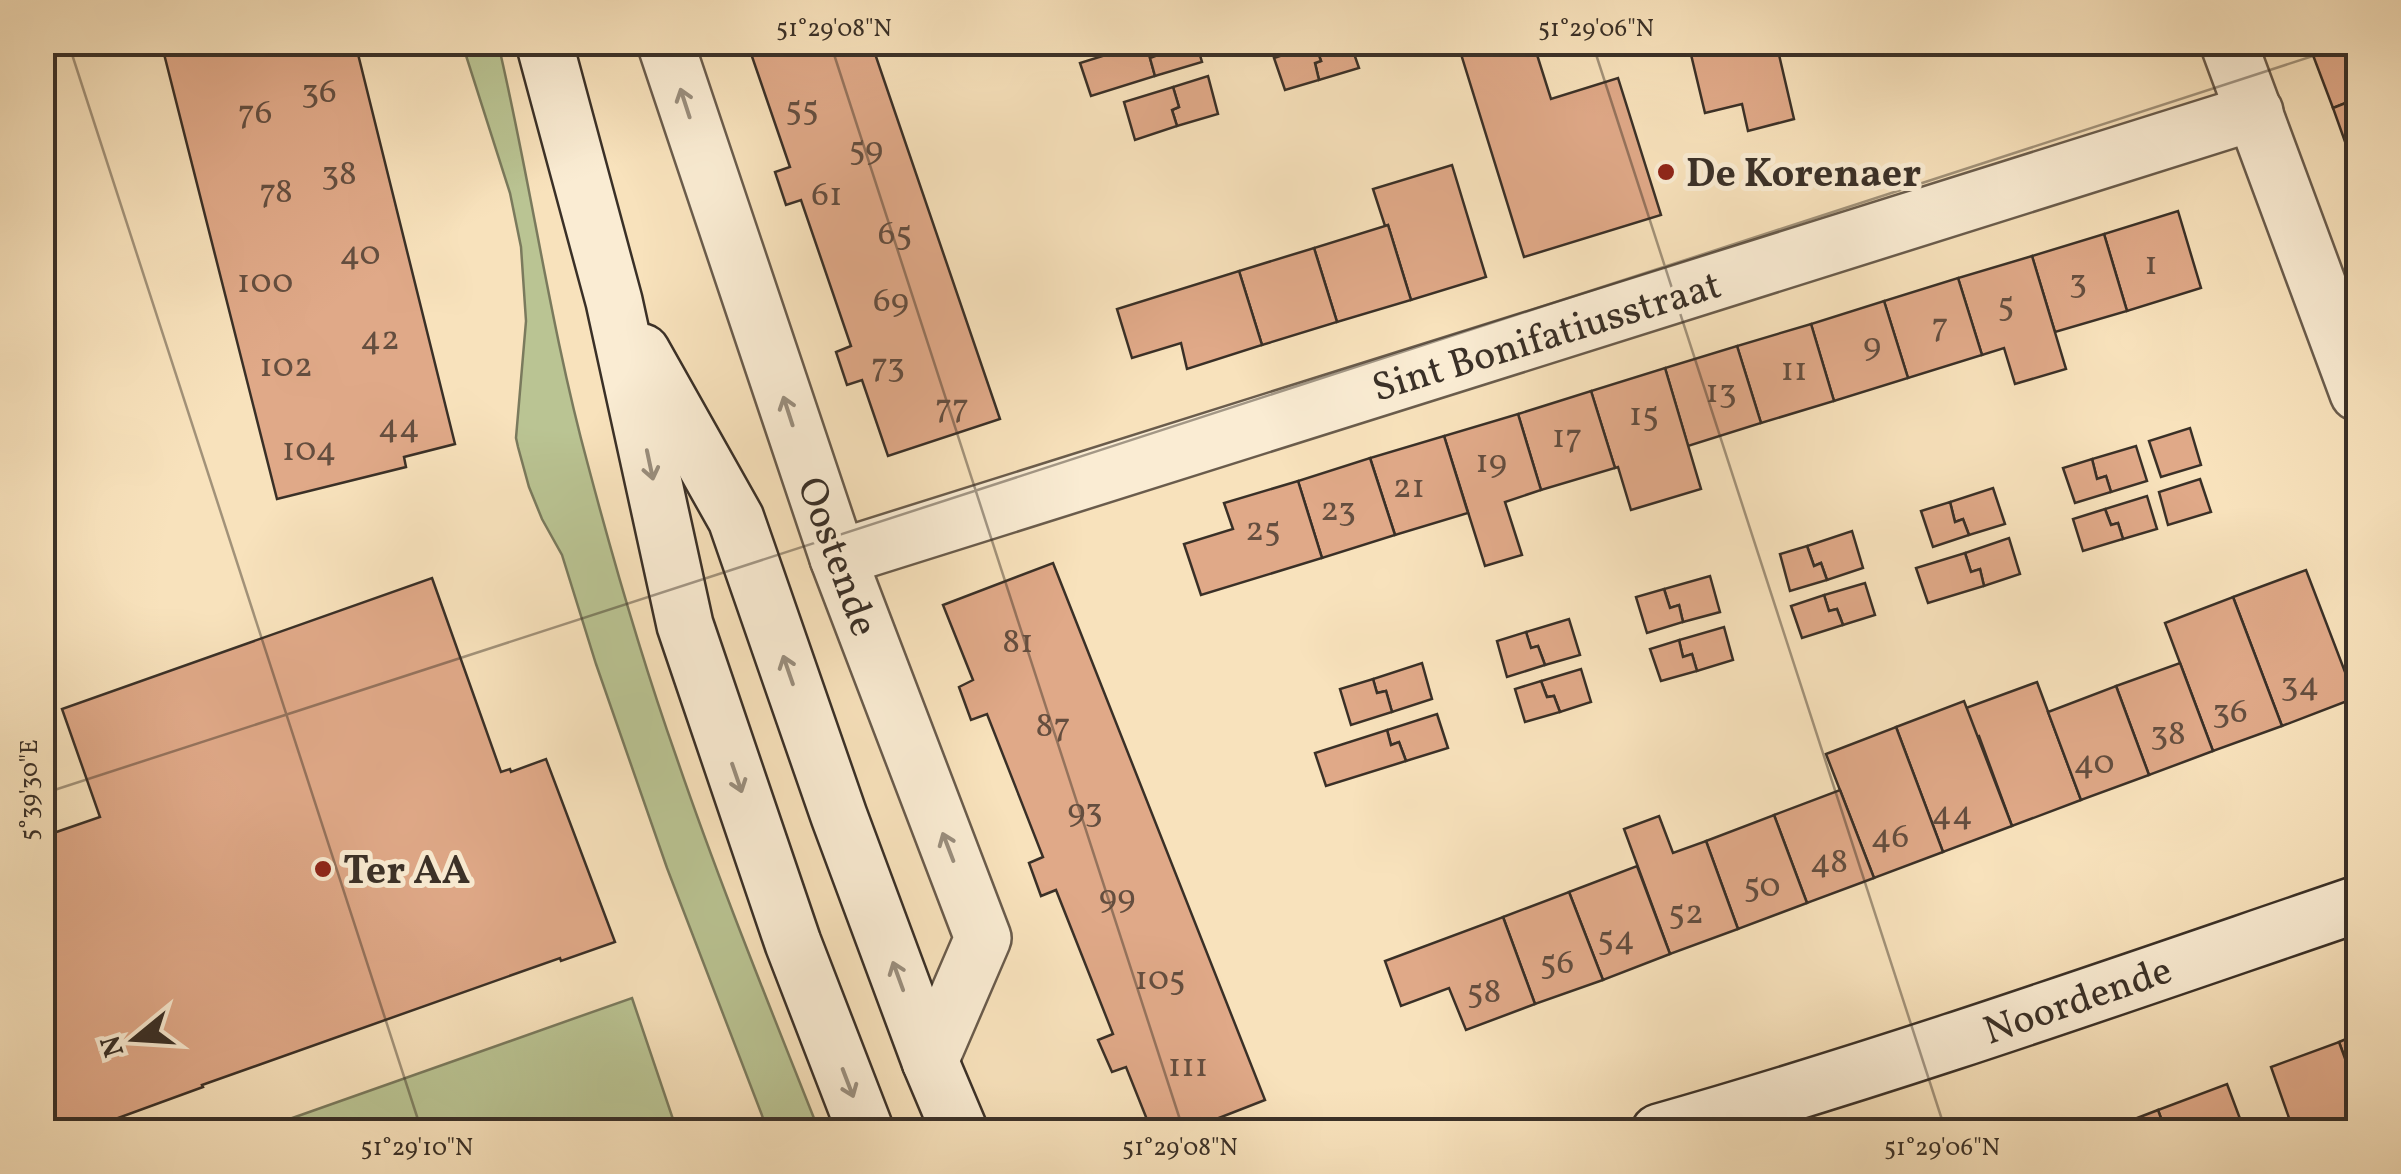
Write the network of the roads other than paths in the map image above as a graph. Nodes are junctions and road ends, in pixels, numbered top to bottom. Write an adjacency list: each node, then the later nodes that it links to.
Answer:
1 (544, 42): 5 (street)
2 (665, 42): 7 (street, Oostende, one-way to 2)
3 (2228, 42): 4 (street)
4 (2255, 112): 6 (street); 7 (street, Sint Bonifatiusstraat)
5 (614, 301): 9 (street, one-way to 5); 11 (street, one-way to 11)
6 (2358, 392)
7 (838, 558): 9 (street, Oostende, one-way to 7)
8 (2358, 904): 10 (street, Noordende)
9 (930, 1061): 12 (street)
10 (1796, 1093): 13 (street, Noordende); 14 (street, Noordende)
11 (866, 1132)
12 (960, 1132)
13 (1659, 1132)
14 (1736, 1132)

